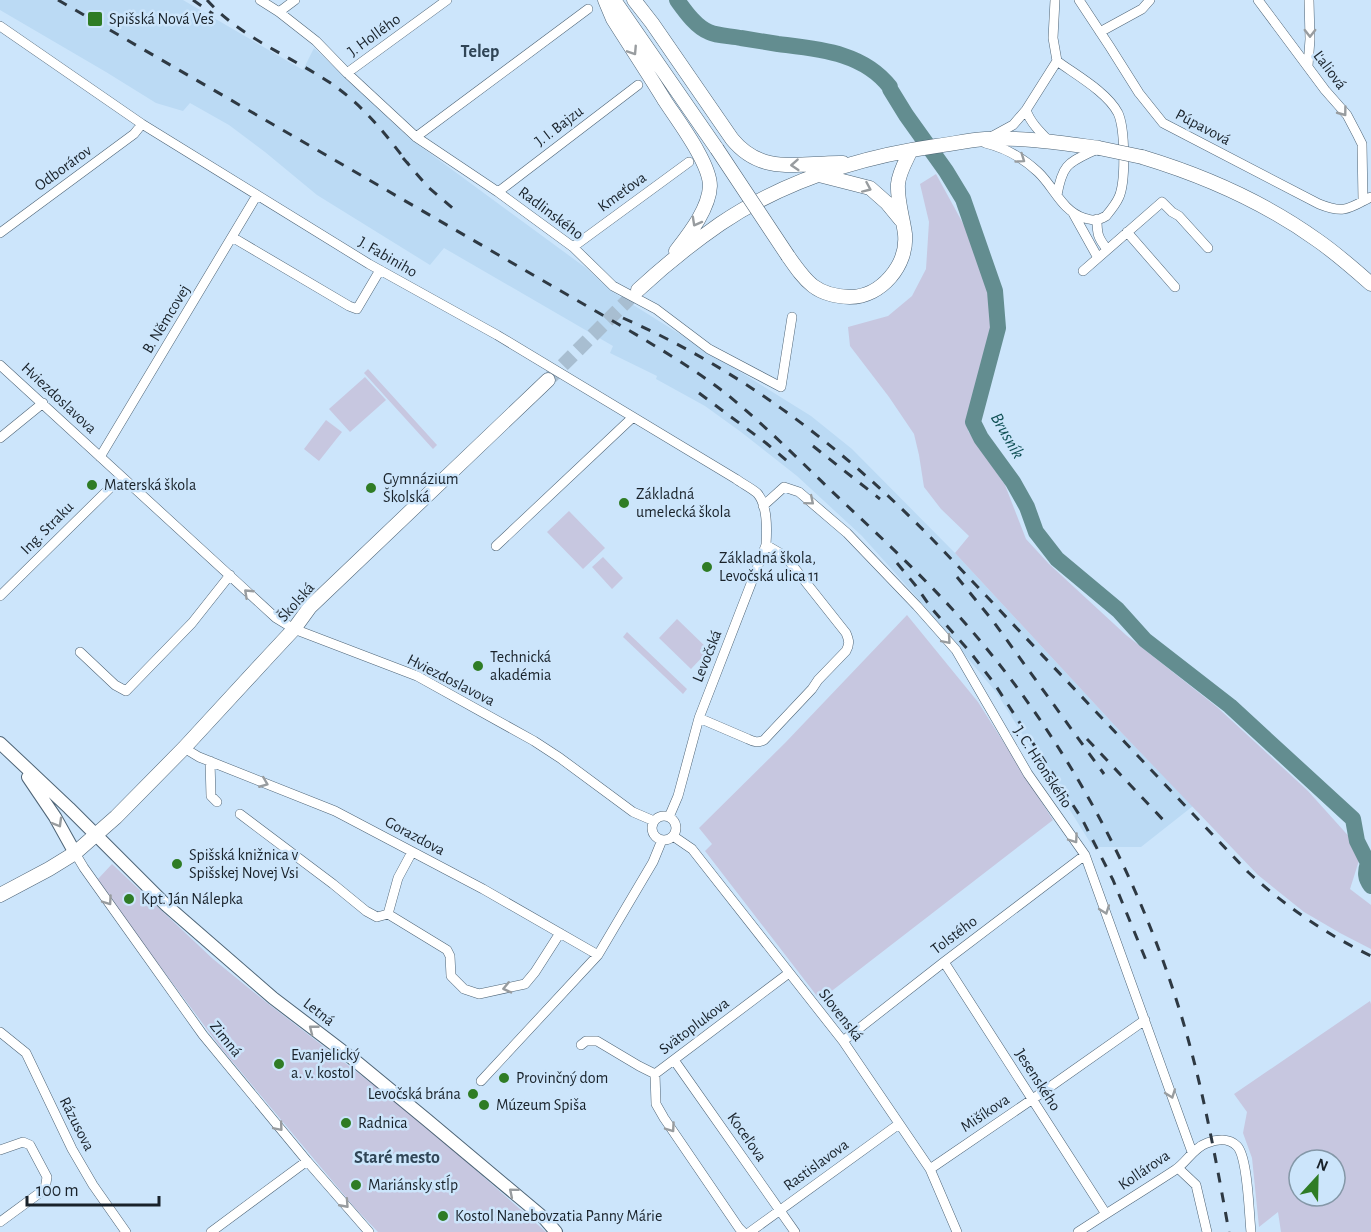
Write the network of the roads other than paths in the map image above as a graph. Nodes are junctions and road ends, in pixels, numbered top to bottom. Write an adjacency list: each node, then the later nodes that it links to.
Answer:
1 (260, 0): 13 (street, Radlinského)
2 (295, 0): 13 (street)
3 (447, 0): 18 (street, J. Hollého)
4 (605, 0): 44 (main road, one-way to 44)
5 (614, 0): 36 (main road, bridge)
6 (634, 0): 28 (main road, one-way to 6)
7 (1055, 0): 16 (street)
8 (1079, 0): 15 (street, Púpavová)
9 (1150, 0): 15 (street)
10 (1258, 0): 17 (street, Ľaliová)
11 (1309, 0): 17 (street, one-way to 17)
12 (588, 9): 22 (street)
13 (279, 12): 18 (street, Radlinského)
14 (0, 26): 21 (street, J. Fabiniho)
15 (1100, 32): 33 (street, Púpavová)
16 (1057, 61): 20 (street); 35 (street)
17 (1308, 66): 33 (street, Ľaliová, one-way to 33)
18 (347, 73): 22 (street, Radlinského)
19 (638, 85): 30 (street, J. I. Bajzu)
20 (1026, 110): 23 (street); 24 (street)
21 (142, 124): 31 (street, J. Fabiniho); 38 (street, Odborárov)
22 (416, 137): 30 (street, Radlinského)
23 (980, 140): 24 (main road); 26 (main road); 32 (street, one-way to 32)
24 (1049, 141): 25 (main road)
25 (1098, 148): 32 (street); 47 (main road, bridge)
26 (912, 149): 28 (main road); 36 (main road)
27 (689, 162): 40 (street, Kmeťova)
28 (854, 163): 29 (main road)
29 (819, 175): 36 (main road, one-way to 36); 44 (main road)
30 (498, 192): 40 (street, Radlinského)
31 (257, 195): 39 (street, B. Němcovej); 45 (street, J. Fabiniho)
32 (1057, 195): 34 (street)
33 (1367, 199)
34 (1072, 213): 35 (street); 43 (street)
35 (1097, 219): 42 (street)
36 (902, 222)
37 (1127, 232): 41 (street); 42 (street); 48 (street)
38 (0, 233)
39 (232, 237): 45 (street); 56 (street, B. Němcovej)
40 (573, 247): 50 (street, Radlinského)
41 (1208, 248)
42 (1107, 249): 43 (street)
43 (1098, 258): 46 (street)
44 (666, 265): 49 (main road)
45 (380, 270): 54 (street, J. Fabiniho)
46 (1083, 271)
47 (1371, 284)
48 (1175, 287)
49 (638, 290)
50 (792, 317)
51 (0, 365): 53 (street, Hviezdoslavova)
52 (548, 380): 63 (main road, Školská)
53 (43, 404): 55 (street); 56 (street, Hviezdoslavova)
54 (633, 417): 58 (street, J. Fabiniho); 60 (street)
55 (0, 438)
56 (100, 457): 61 (street, Hviezdoslavova)
57 (115, 483): 62 (street, Ing. Straku)
58 (763, 506): 59 (street, Levočská); 79 (street, J. C. Hronského, one-way to 79)
59 (766, 545): 65 (street, Levočská); 65 (street)
60 (496, 546)
61 (230, 575): 63 (street, Hviezdoslavova, one-way to 61); 64 (street)
62 (0, 596)
63 (294, 629): 67 (main road, Školská); 73 (street, Hviezdoslavova)
64 (80, 652)
65 (699, 718): 72 (street, Levočská)
66 (0, 743): 68 (street)
67 (184, 748): 69 (street, Gorazdova); 74 (main road, Školská)
68 (16, 759): 74 (street, Letná); 78 (street, one-way to 78)
69 (210, 761): 70 (street); 77 (street, Gorazdova, one-way to 77)
70 (217, 802)
71 (240, 814): 81 (street)
72 (669, 818): 73 (street); 75 (street)
73 (654, 821): 76 (street)
74 (96, 835): 78 (main road, Školská); 106 (street, Letná, one-way to 74)
75 (673, 836): 76 (street); 85 (street, Slovenská)
76 (662, 840): 83 (street)
77 (412, 852): 81 (street); 82 (street, Gorazdova)
78 (75, 853): 80 (main road, Školská); 97 (street, Zimná, one-way to 97)
79 (1085, 855): 84 (street, Tolstého); 86 (street, J. C. Hronského, one-way to 86)
80 (0, 895)
81 (388, 914): 82 (street, one-way to 81)
82 (560, 933): 83 (street, Gorazdova)
83 (598, 955): 92 (street)
84 (944, 962): 88 (street, Tolstého); 93 (street, Jesenského)
85 (789, 973): 88 (street, Slovenská); 90 (street, Svätoplukova)
86 (1145, 1020): 93 (street, Mišíkova); 96 (street, J. C. Hronského, one-way to 96)
87 (0, 1032): 103 (street, Rázusova)
88 (843, 1041): 94 (street, Slovenská)
89 (580, 1045): 91 (street, Svätoplukova)
90 (674, 1060): 91 (street, Svätoplukova); 100 (street, Koceľova)
91 (655, 1074): 107 (street, one-way to 107)
92 (481, 1081)
93 (1032, 1099): 98 (street, Mišíkova); 101 (street, Jesenského)
94 (899, 1124): 98 (street, Slovenská); 100 (street, Rastislavova)
95 (0, 1150): 102 (street)
96 (1192, 1152): 99 (street, Kollárova); 113 (street, Kollárova)
97 (307, 1161): 104 (street); 105 (street, Zimná, one-way to 105)
98 (930, 1168): 110 (street, Slovenská)
99 (1178, 1168): 101 (street, Kollárova); 112 (street)
100 (779, 1210): 108 (street, Rastislavova); 109 (street, Koceľova)
101 (1106, 1214): 111 (street, Kollárova)
102 (0, 1222)
103 (126, 1232)
104 (211, 1232)
105 (369, 1232)
106 (556, 1232)
107 (742, 1232)
108 (750, 1232)
109 (795, 1232)
110 (957, 1232)
111 (1078, 1232)
112 (1207, 1232)
113 (1251, 1232)

